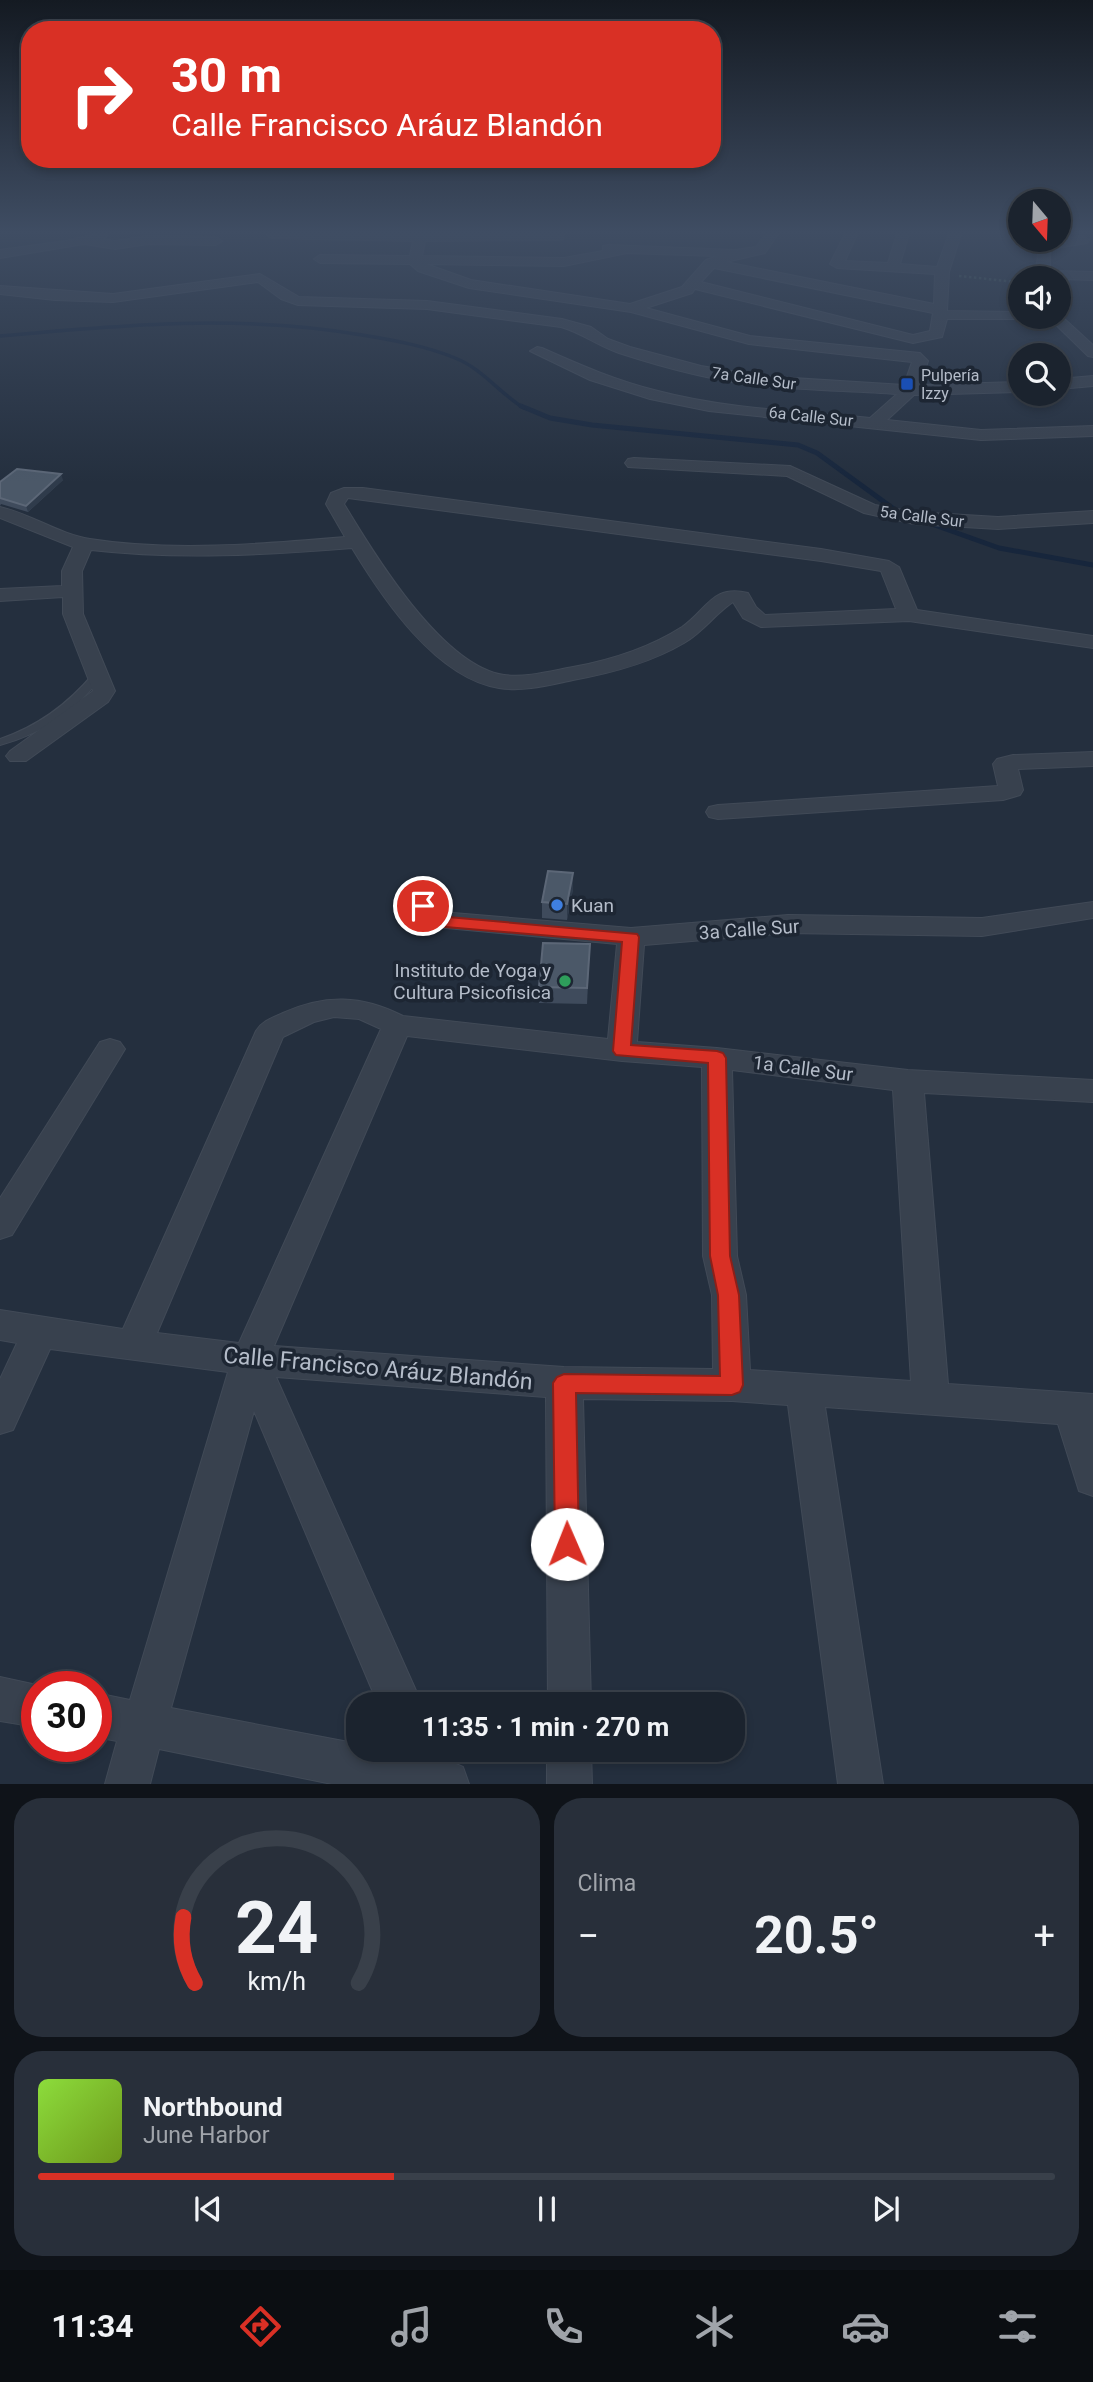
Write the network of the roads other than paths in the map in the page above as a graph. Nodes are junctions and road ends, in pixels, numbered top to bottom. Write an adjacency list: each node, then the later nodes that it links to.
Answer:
1 (510, 317): 7 (street, 7a Calle Sur)
2 (606, 317): 7 (street)
3 (665, 317): 10 (street)
4 (826, 317): 9 (street)
5 (941, 317): 9 (street)
6 (1071, 328): 8 (street)
7 (586, 330): 14 (street, 7a Calle Sur)
8 (1086, 338): 12 (street)
9 (913, 339)
10 (749, 340): 13 (street); 14 (street)
11 (537, 351): 19 (street, 6a Calle Sur)
12 (1093, 353)
13 (900, 354): 18 (street)
14 (700, 370): 18 (street, 7a Calle Sur)
15 (1093, 381): 16 (street)
16 (1071, 383)
17 (1008, 387): 18 (street, 7a Calle Sur)
18 (910, 390): 19 (street)
19 (876, 422): 20 (street, 6a Calle Sur)
20 (1093, 430)
21 (634, 463): 23 (street, 5a Calle Sur)
22 (0, 512): 25 (street)
23 (1093, 517)
24 (356, 542): 25 (street); 28 (street); 28 (street)
25 (84, 544): 26 (street)
26 (71, 591): 27 (street); 30 (street)
27 (0, 595)
28 (909, 615): 29 (street)
29 (1093, 642)
30 (9, 749)
31 (1093, 759): 32 (street)
32 (718, 812)
33 (422, 895): 35 (street, 3a Calle Sur)
34 (1093, 910): 35 (street, 3a Calle Sur)
35 (631, 937): 38 (street)
36 (397, 1025): 38 (street, 1a Calle Sur); 45 (street, 1a Calle Sur); 46 (street)
37 (110, 1049): 42 (street)
38 (622, 1051): 39 (street, 1a Calle Sur)
39 (717, 1058): 40 (street, 1a Calle Sur); 48 (street)
40 (908, 1081): 41 (street, 1a Calle Sur); 50 (street)
41 (1093, 1091)
42 (0, 1226)
43 (0, 1325): 44 (street, Calle Francisco Aráuz Blandón)
44 (40, 1333): 45 (street, Calle Francisco Aráuz Blandón); 52 (street)
45 (134, 1344): 46 (street, Calle Francisco Aráuz Blandón)
46 (250, 1360): 47 (street, Calle Francisco Aráuz Blandón); 54 (street); 59 (street)
47 (564, 1383): 48 (street, Calle Francisco Aráuz Blandón); 55 (street)
48 (732, 1385): 49 (street, Calle Francisco Aráuz Blandón)
49 (804, 1390): 50 (street, Calle Francisco Aráuz Blandón); 64 (street)
50 (931, 1399): 51 (street, Calle Francisco Aráuz Blandón)
51 (1083, 1410): 53 (street)
52 (0, 1418)
53 (1093, 1479)
54 (395, 1692)
55 (569, 1692)
56 (0, 1699): 57 (street)
57 (21, 1702)
58 (112, 1718): 59 (street)
59 (143, 1723): 61 (street); 62 (street)
60 (569, 1762): 63 (street)
61 (433, 1771)
62 (127, 1783)
63 (570, 1783)
64 (861, 1783)

